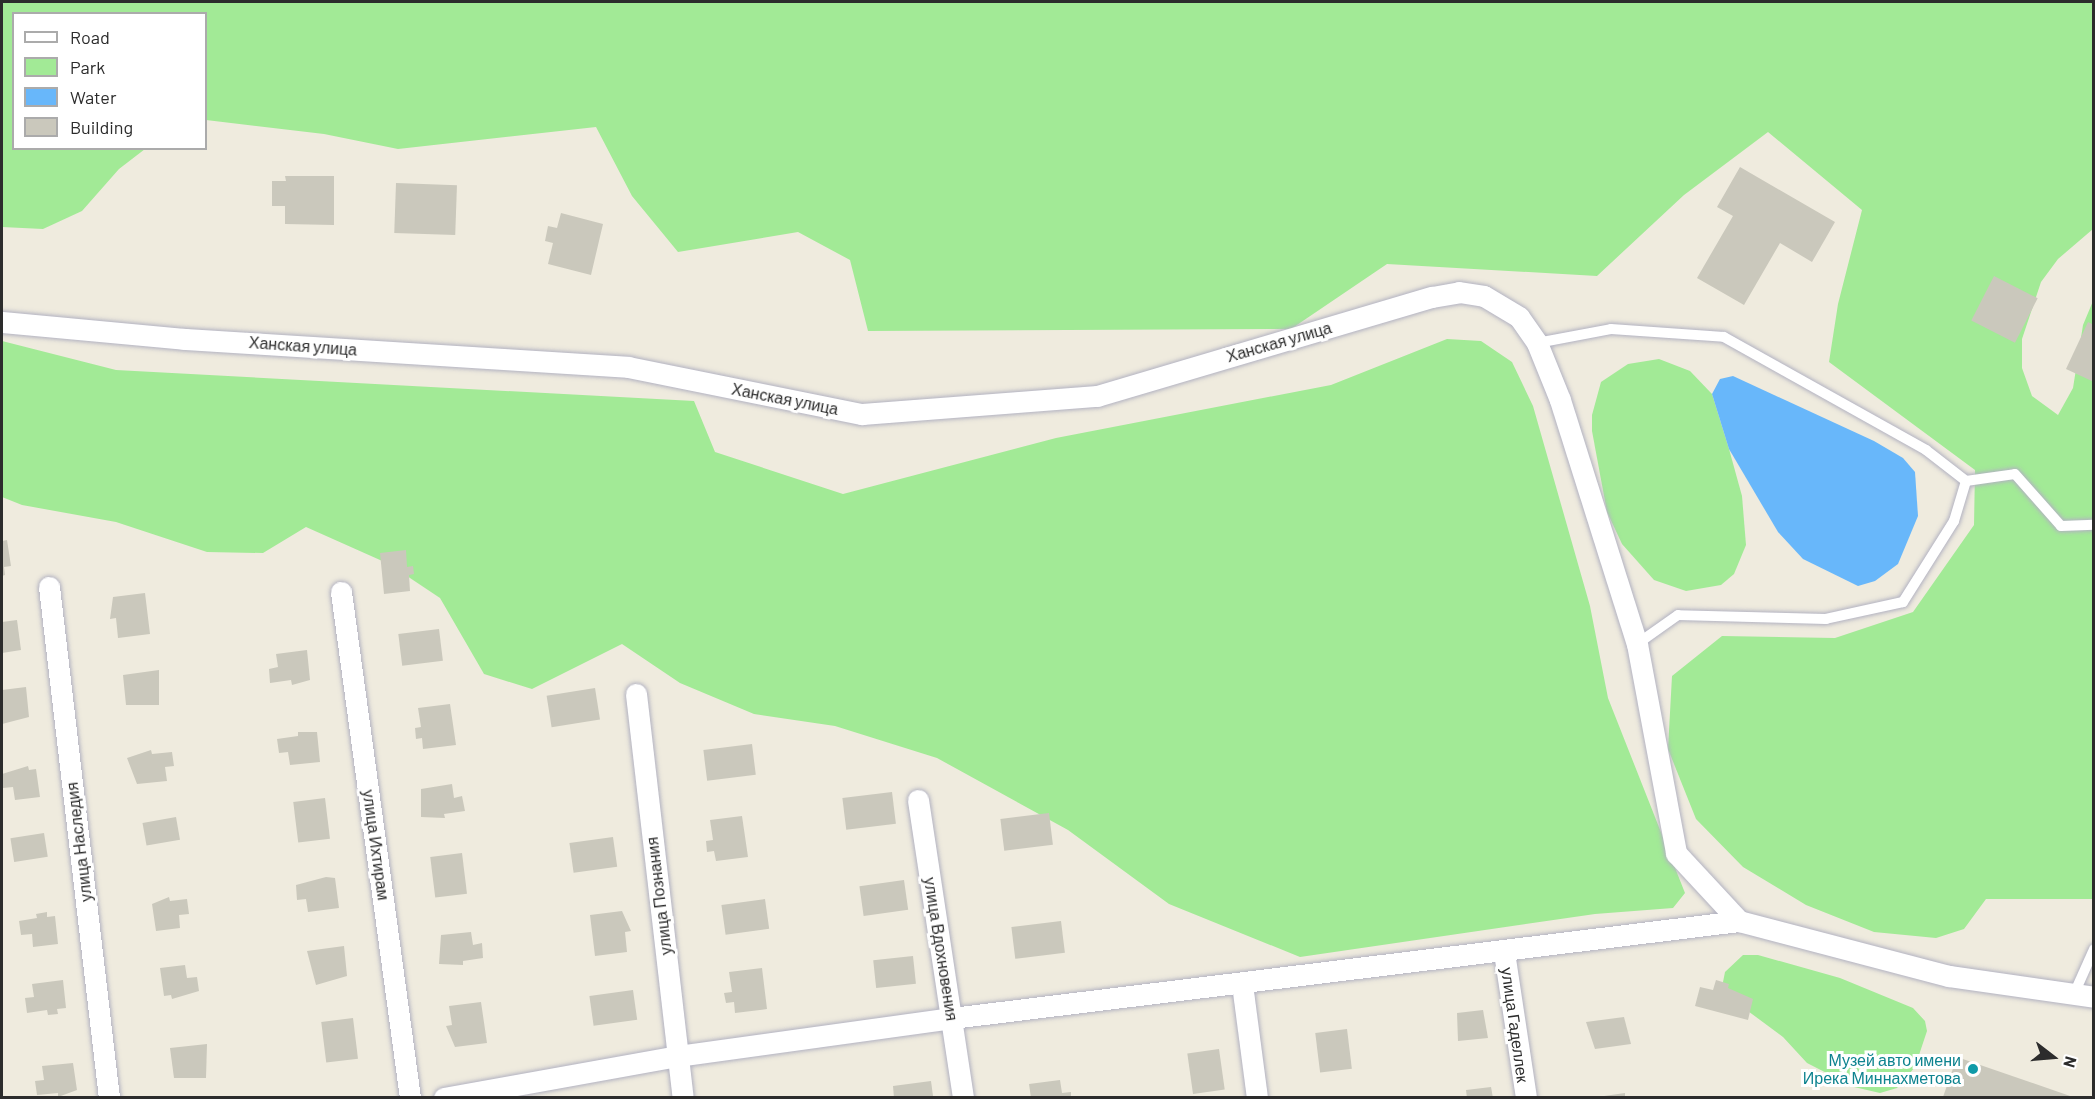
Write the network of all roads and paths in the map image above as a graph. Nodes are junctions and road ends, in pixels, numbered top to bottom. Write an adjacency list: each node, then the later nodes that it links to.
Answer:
1 (2, 322): 2 (street, Ханская улица)
2 (1537, 343): 3 (lane); 7 (street, Ханская улица)
3 (1965, 481): 4 (lane); 7 (lane)
4 (2094, 525)
5 (49, 587): 17 (street, улица Наследия)
6 (341, 592): 18 (street, улица Ихтирам)
7 (1637, 644): 10 (street, Ханская улица)
8 (636, 694): 16 (street, улица Познания)
9 (918, 800): 15 (street, улица Вдохновения)
10 (1739, 921): 12 (street); 14 (street)
11 (2094, 949): 14 (lane)
12 (1504, 952): 13 (street); 23 (street, улица Гаделлек)
13 (1242, 984): 15 (street); 22 (street)
14 (2084, 996)
15 (952, 1018): 16 (street); 21 (street, улица Вдохновения)
16 (678, 1056): 19 (street); 20 (street, улица Познания)
17 (109, 1098)
18 (411, 1098)
19 (444, 1098)
20 (683, 1098)
21 (963, 1098)
22 (1257, 1098)
23 (1526, 1098)

